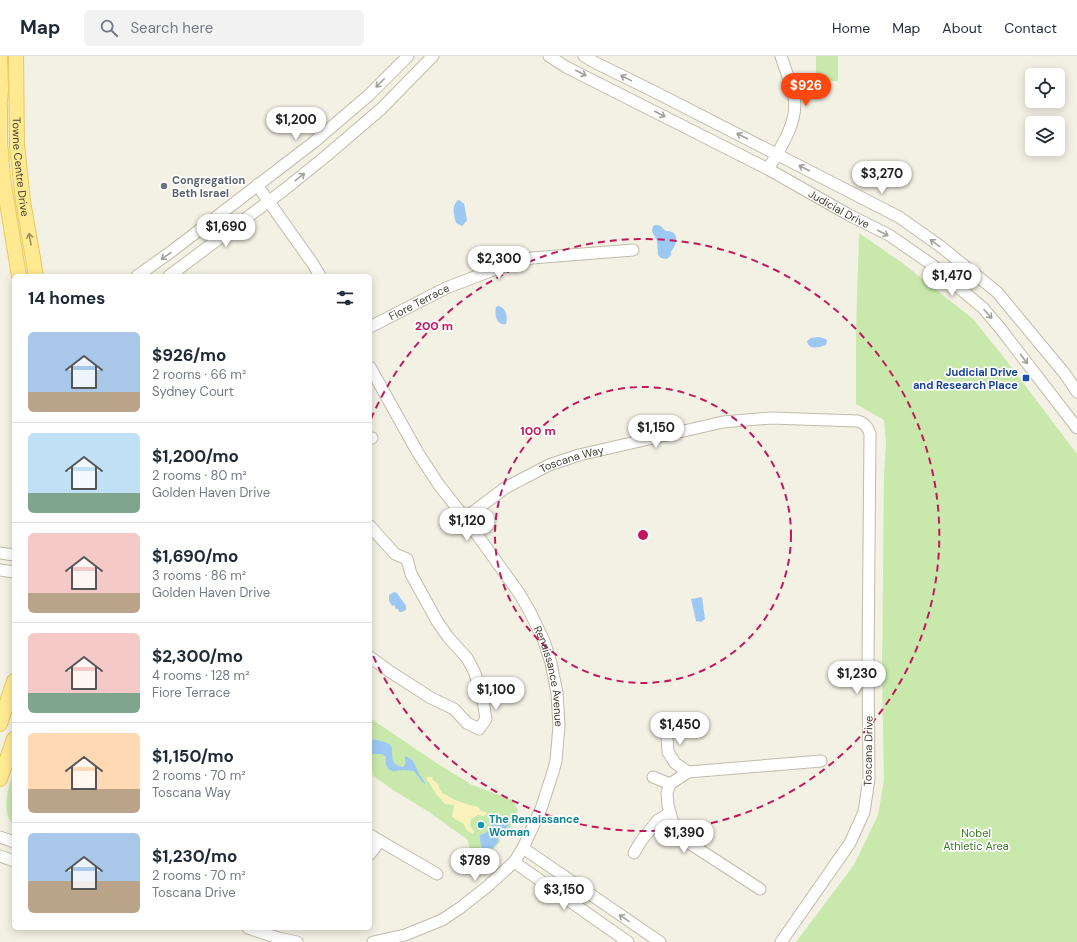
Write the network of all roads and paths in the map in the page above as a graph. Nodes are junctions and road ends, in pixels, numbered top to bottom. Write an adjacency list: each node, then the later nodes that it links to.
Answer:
1 (0, 56): 8 (main road)
2 (16, 56): 9 (main road, Towne Centre Drive)
3 (408, 56): 13 (street, one-way to 13)
4 (433, 56): 14 (street, one-way to 4)
5 (549, 56): 12 (street, Judicial Drive, one-way to 12)
6 (584, 56): 11 (street, Judicial Drive, one-way to 6)
7 (781, 56): 11 (street)
8 (0, 87): 9 (street)
9 (16, 87): 17 (main road, Towne Centre Drive, one-way to 9)
10 (0, 108): 16 (main road, Towne Centre Drive)
11 (777, 154): 12 (street); 23 (street, Judicial Drive, one-way to 11)
12 (768, 169): 25 (street, Judicial Drive, one-way to 25)
13 (257, 185): 14 (street); 18 (street, one-way to 18)
14 (269, 201): 19 (street); 20 (street)
15 (633, 250): 21 (street, Fiore Terrace)
16 (19, 274)
17 (36, 274)
18 (140, 274)
19 (172, 274)
20 (319, 274)
21 (372, 326)
22 (372, 371): 26 (street, Renaissance Avenue)
23 (1077, 392)
24 (858, 421): 26 (street, Toscana Way); 60 (street, Toscana Drive)
25 (1077, 428)
26 (465, 518): 47 (street, Renaissance Avenue)
27 (372, 528): 32 (street)
28 (0, 553): 29 (street)
29 (12, 555)
30 (0, 570): 31 (street)
31 (12, 572)
32 (372, 658)
33 (12, 687): 34 (main road)
34 (0, 724)
35 (666, 724): 38 (street)
36 (12, 745): 40 (main road)
37 (821, 761): 38 (street)
38 (688, 772): 41 (street)
39 (653, 777): 41 (street)
40 (0, 779)
41 (670, 784): 42 (street)
42 (670, 813): 49 (street); 54 (street)
43 (372, 836): 46 (street)
44 (0, 837): 45 (street)
45 (12, 841)
46 (380, 841): 48 (street); 53 (street)
47 (523, 848): 52 (street, Renaissance Avenue); 59 (street, one-way to 47)
48 (372, 851)
49 (634, 853)
50 (0, 856): 51 (street)
51 (12, 860)
52 (514, 862): 57 (street, Renaissance Avenue); 58 (street)
53 (437, 874)
54 (760, 889)
55 (254, 930): 56 (street)
56 (297, 942)
57 (374, 942)
58 (628, 942)
59 (660, 942)
60 (781, 942)

